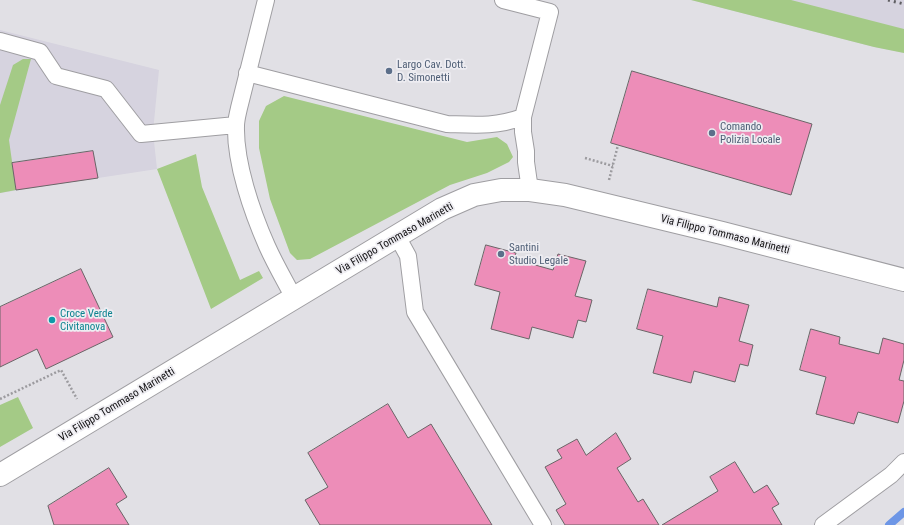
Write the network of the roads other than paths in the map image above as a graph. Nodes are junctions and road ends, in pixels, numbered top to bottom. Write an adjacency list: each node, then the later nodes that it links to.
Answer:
1 (266, 0): 4 (lane)
2 (503, 0): 5 (lane)
3 (0, 41): 6 (lane)
4 (247, 73): 5 (lane); 6 (lane)
5 (523, 117): 7 (lane)
6 (236, 125): 10 (lane)
7 (530, 190): 8 (street, Via Filippo Tommaso Marinetti); 9 (street, Via Filippo Tommaso Marinetti)
8 (398, 236): 10 (street, Via Filippo Tommaso Marinetti); 13 (lane)
9 (904, 280)
10 (294, 298): 12 (street, Via Filippo Tommaso Marinetti)
11 (904, 462): 14 (lane)
12 (0, 475)
13 (543, 525)
14 (822, 525)

